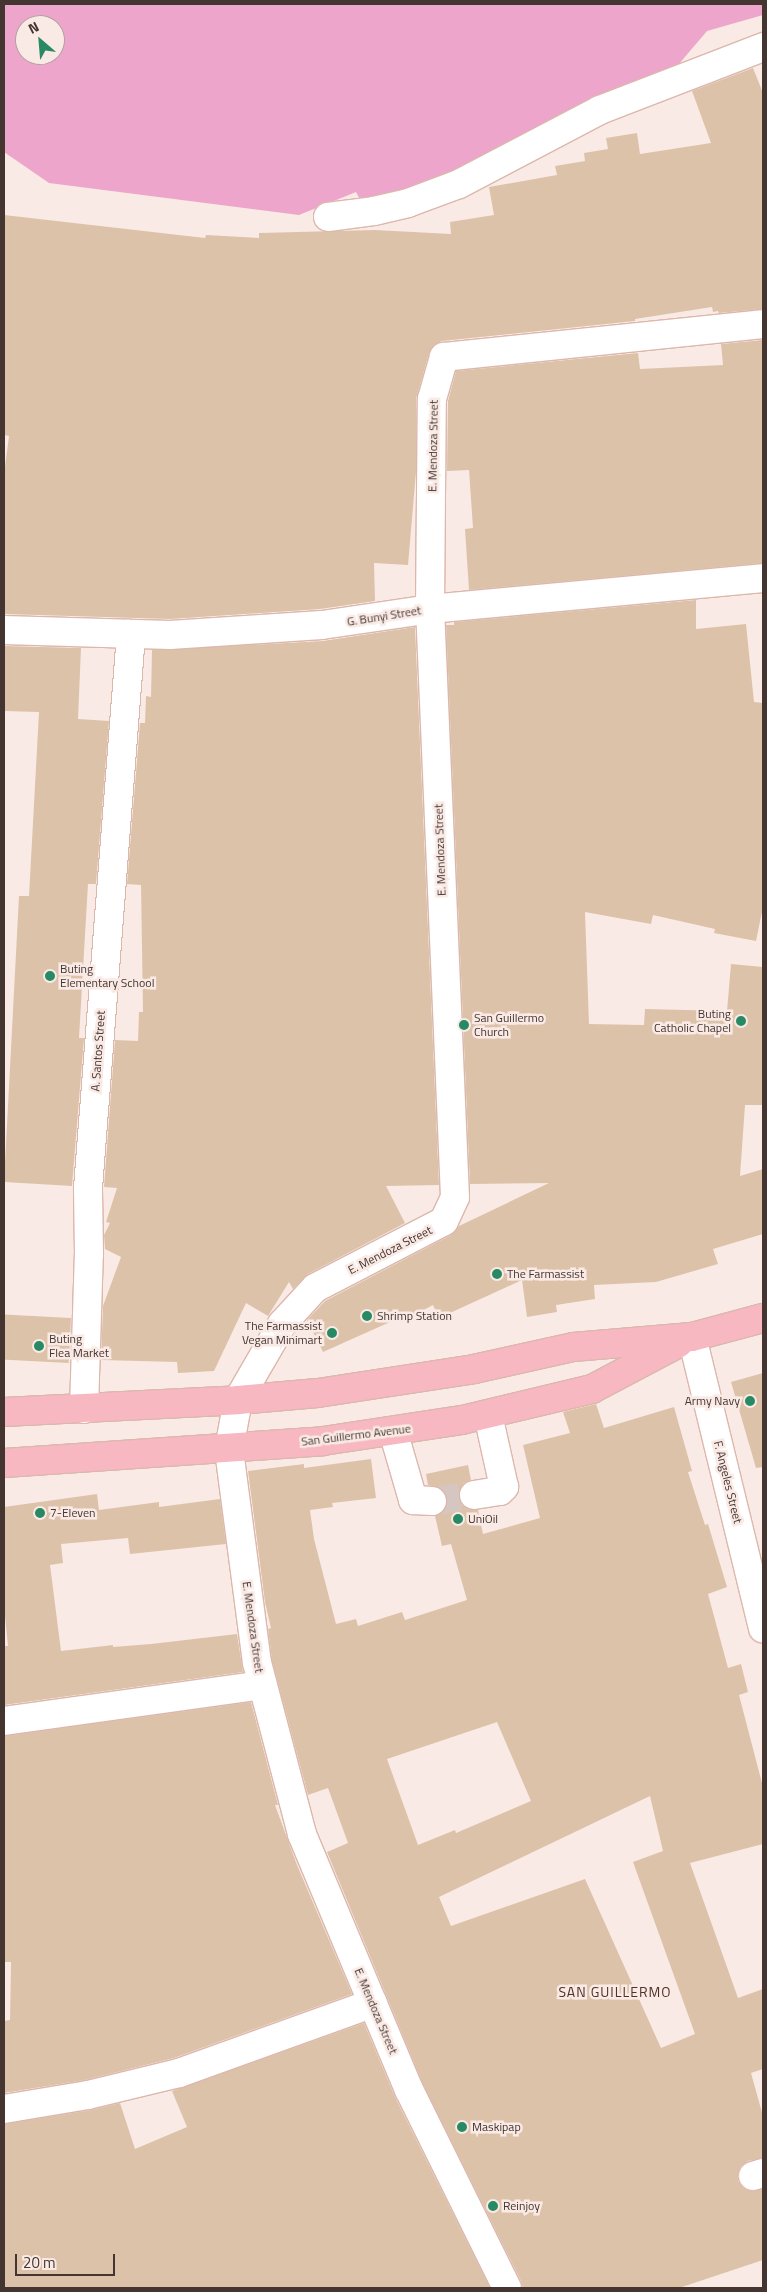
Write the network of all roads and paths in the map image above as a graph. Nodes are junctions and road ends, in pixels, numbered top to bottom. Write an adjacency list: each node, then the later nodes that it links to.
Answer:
1 (763, 47): 2 (street)
2 (328, 217)
3 (763, 324): 5 (street, E. Mendoza Street)
4 (763, 578): 5 (street, G. Bunyi Street)
5 (430, 609): 7 (street, G. Bunyi Street); 10 (street, E. Mendoza Street)
6 (4, 630): 7 (street, G. Bunyi Street)
7 (131, 634): 11 (street, A. Santos Street)
8 (763, 1318): 9 (main road, San Guillermo Avenue)
9 (692, 1337): 10 (main road, San Guillermo Avenue); 13 (main road, San Guillermo Avenue); 19 (street, F. Angeles Street)
10 (238, 1400): 11 (main road, San Guillermo Avenue); 15 (street, E. Mendoza Street)
11 (84, 1409): 12 (main road, San Guillermo Avenue)
12 (4, 1412)
13 (488, 1415): 14 (main road, San Guillermo Avenue); 17 (street)
14 (393, 1432): 15 (main road, San Guillermo Avenue); 18 (street)
15 (229, 1449): 16 (main road, San Guillermo Avenue); 20 (street, E. Mendoza Street)
16 (4, 1463)
17 (474, 1495)
18 (432, 1501)
19 (763, 1628)
20 (262, 1685): 21 (street); 22 (street, E. Mendoza Street)
21 (4, 1721)
22 (373, 2003): 23 (street); 24 (street, E. Mendoza Street)
23 (4, 2109)
24 (508, 2288)

